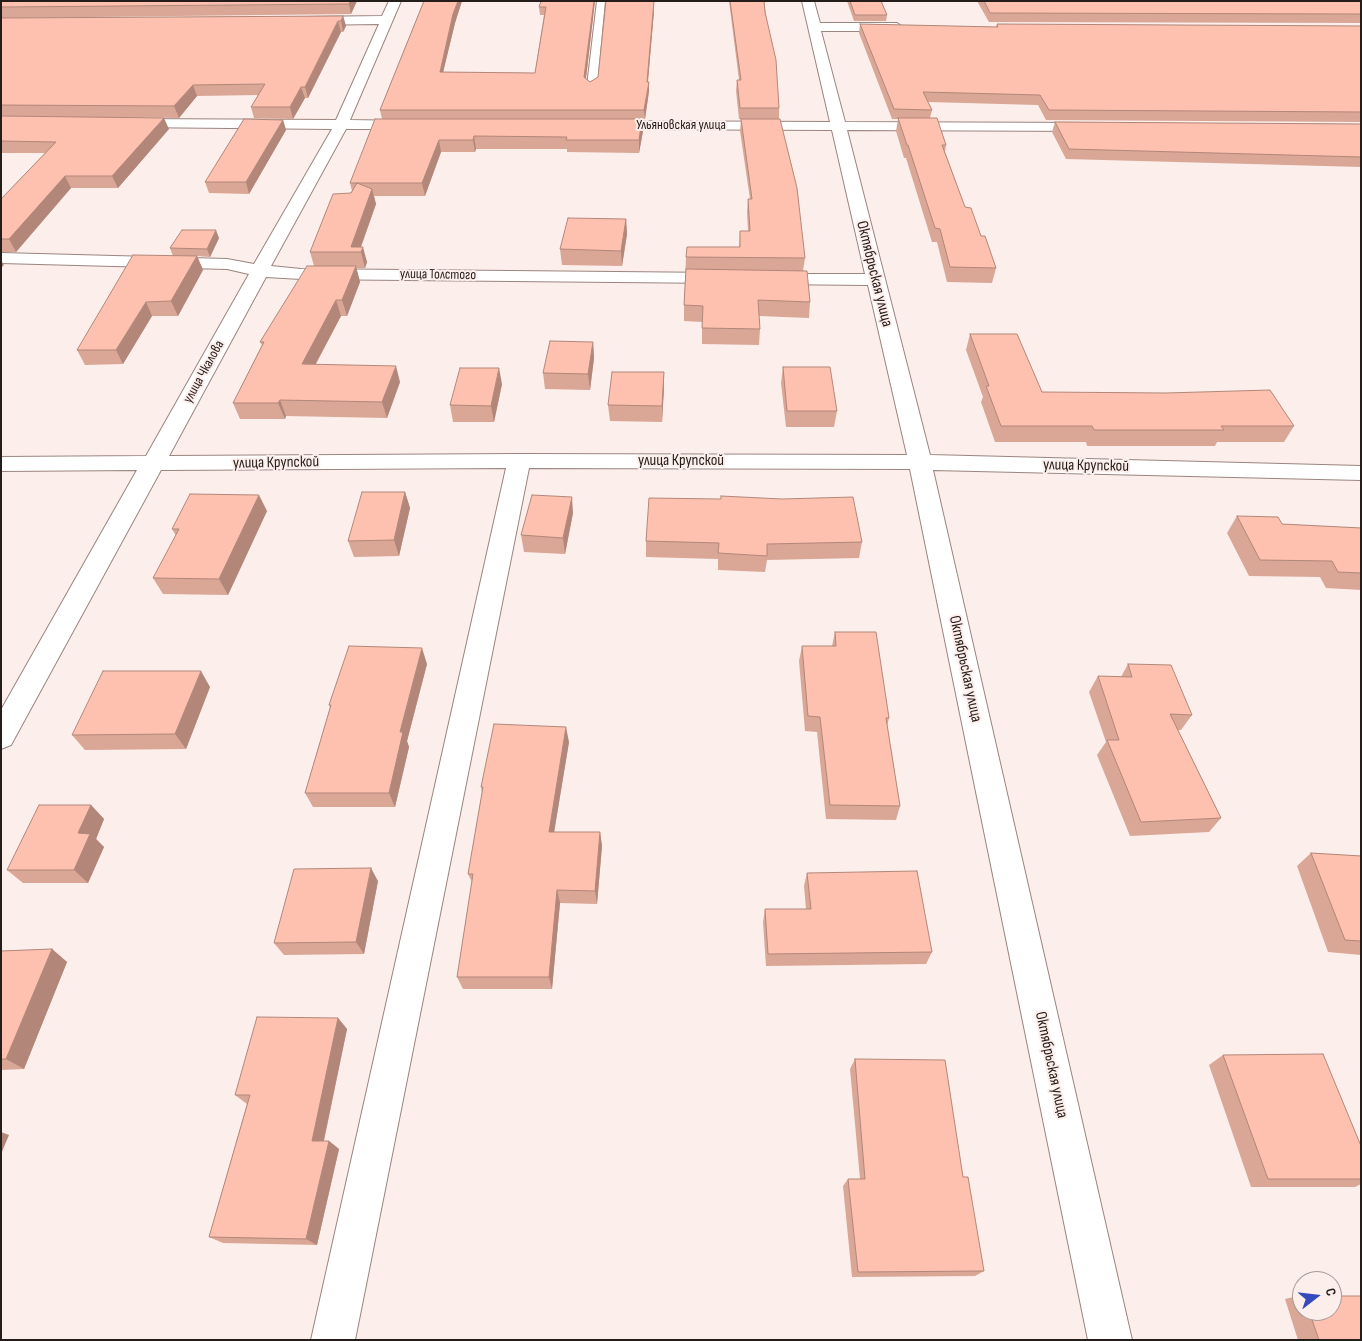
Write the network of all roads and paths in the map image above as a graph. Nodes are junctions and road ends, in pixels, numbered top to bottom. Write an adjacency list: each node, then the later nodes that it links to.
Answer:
1 (395, 1): 4 (street, улица Чкалова)
2 (601, 1): 8 (lane)
3 (808, 1): 6 (street, Октябрьская улица)
4 (385, 20): 5 (street); 10 (street, улица Чкалова)
5 (297, 21)
6 (814, 27): 7 (street); 13 (street, Октябрьская улица)
7 (914, 28)
8 (592, 86)
9 (118, 123): 10 (street)
10 (341, 125): 11 (street); 16 (street, улица Чкалова)
11 (421, 125)
12 (590, 125): 13 (street, Ульяновская улица)
13 (838, 125): 14 (street, Ульяновская улица); 19 (street, Октябрьская улица)
14 (1104, 127)
15 (1, 258): 16 (street, улица Толстого)
16 (260, 271): 17 (street, улица Толстого); 23 (street, улица Чкалова)
17 (737, 278)
18 (756, 279): 19 (street)
19 (875, 280): 21 (street, Октябрьская улица)
20 (519, 460): 21 (street, улица Крупской); 23 (street, улица Крупской); 26 (street)
21 (920, 462): 24 (street, улица Крупской); 27 (street, Октябрьская улица)
22 (1, 464): 23 (street, улица Крупской)
23 (154, 464): 25 (street, улица Чкалова)
24 (1361, 473)
25 (1, 737)
26 (333, 1340)
27 (1110, 1340)

